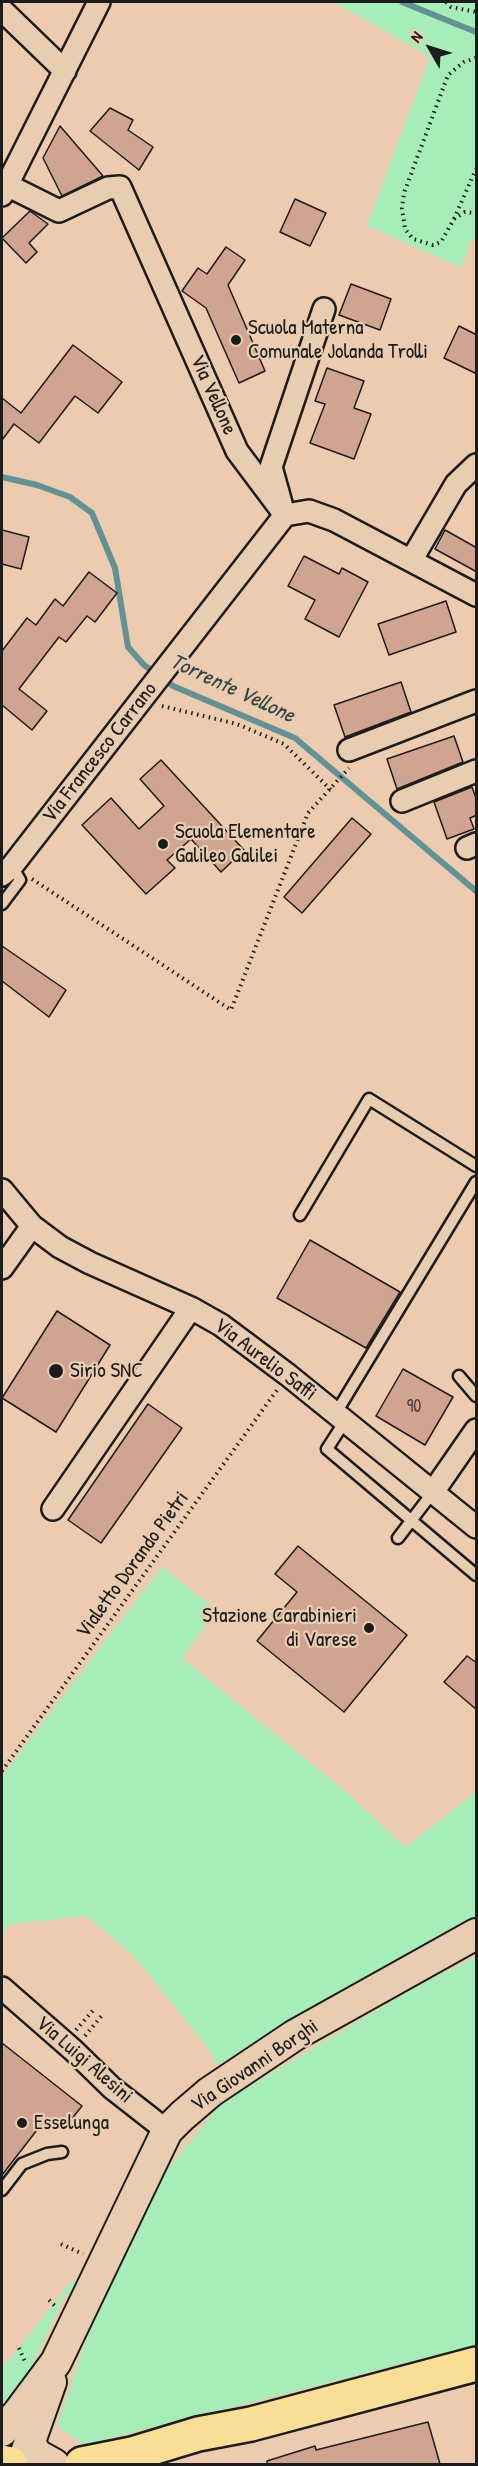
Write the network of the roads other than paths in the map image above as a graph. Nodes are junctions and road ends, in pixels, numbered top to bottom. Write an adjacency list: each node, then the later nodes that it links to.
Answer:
1 (99, 2): 3 (street)
2 (2, 10): 3 (street)
3 (65, 71): 4 (street)
4 (4, 190): 7 (street, Via Vellone)
5 (324, 309): 7 (street)
6 (477, 465): 8 (street)
7 (285, 515): 8 (street); 14 (street, Via Francesco Carrano)
8 (412, 559): 9 (street)
9 (477, 595)
10 (477, 701): 11 (street)
11 (349, 750)
12 (477, 771): 13 (street)
13 (402, 801)
14 (7, 871): 15 (lane)
15 (2, 904)
16 (477, 1166): 19 (lane)
17 (477, 1182): 25 (lane)
18 (2, 1190): 20 (street, Via Aurelio Saffi)
19 (300, 1215)
20 (32, 1226): 21 (street); 22 (street, Via Aurelio Saffi)
21 (2, 1269)
22 (191, 1308): 25 (street, Via Aurelio Saffi); 28 (street)
23 (459, 1376): 24 (lane)
24 (477, 1396)
25 (340, 1417): 27 (street, Via Aurelio Saffi); 29 (lane)
26 (477, 1430): 27 (street)
27 (433, 1492): 29 (lane); 30 (street, Via Aurelio Saffi)
28 (53, 1509)
29 (412, 1520): 31 (lane); 32 (lane)
30 (477, 1527)
31 (398, 1538)
32 (477, 1575)
33 (477, 1934): 35 (main road, Via Giovanni Borghi)
34 (2, 1988): 35 (street, Via Luigi Alesini)
35 (167, 2131): 38 (main road, Via Giovanni Borghi)
36 (62, 2152): 37 (lane)
37 (2, 2190)
38 (56, 2362): 41 (main road, Via Giovanni Borghi); 42 (main road, Via Giovanni Borghi)
39 (477, 2364): 40 (main road)
40 (250, 2424): 45 (main road); 46 (main road)
41 (2, 2431)
42 (21, 2458): 43 (main road); 44 (main road)
43 (2, 2462)
44 (54, 2464)
45 (82, 2464)
46 (174, 2464)

